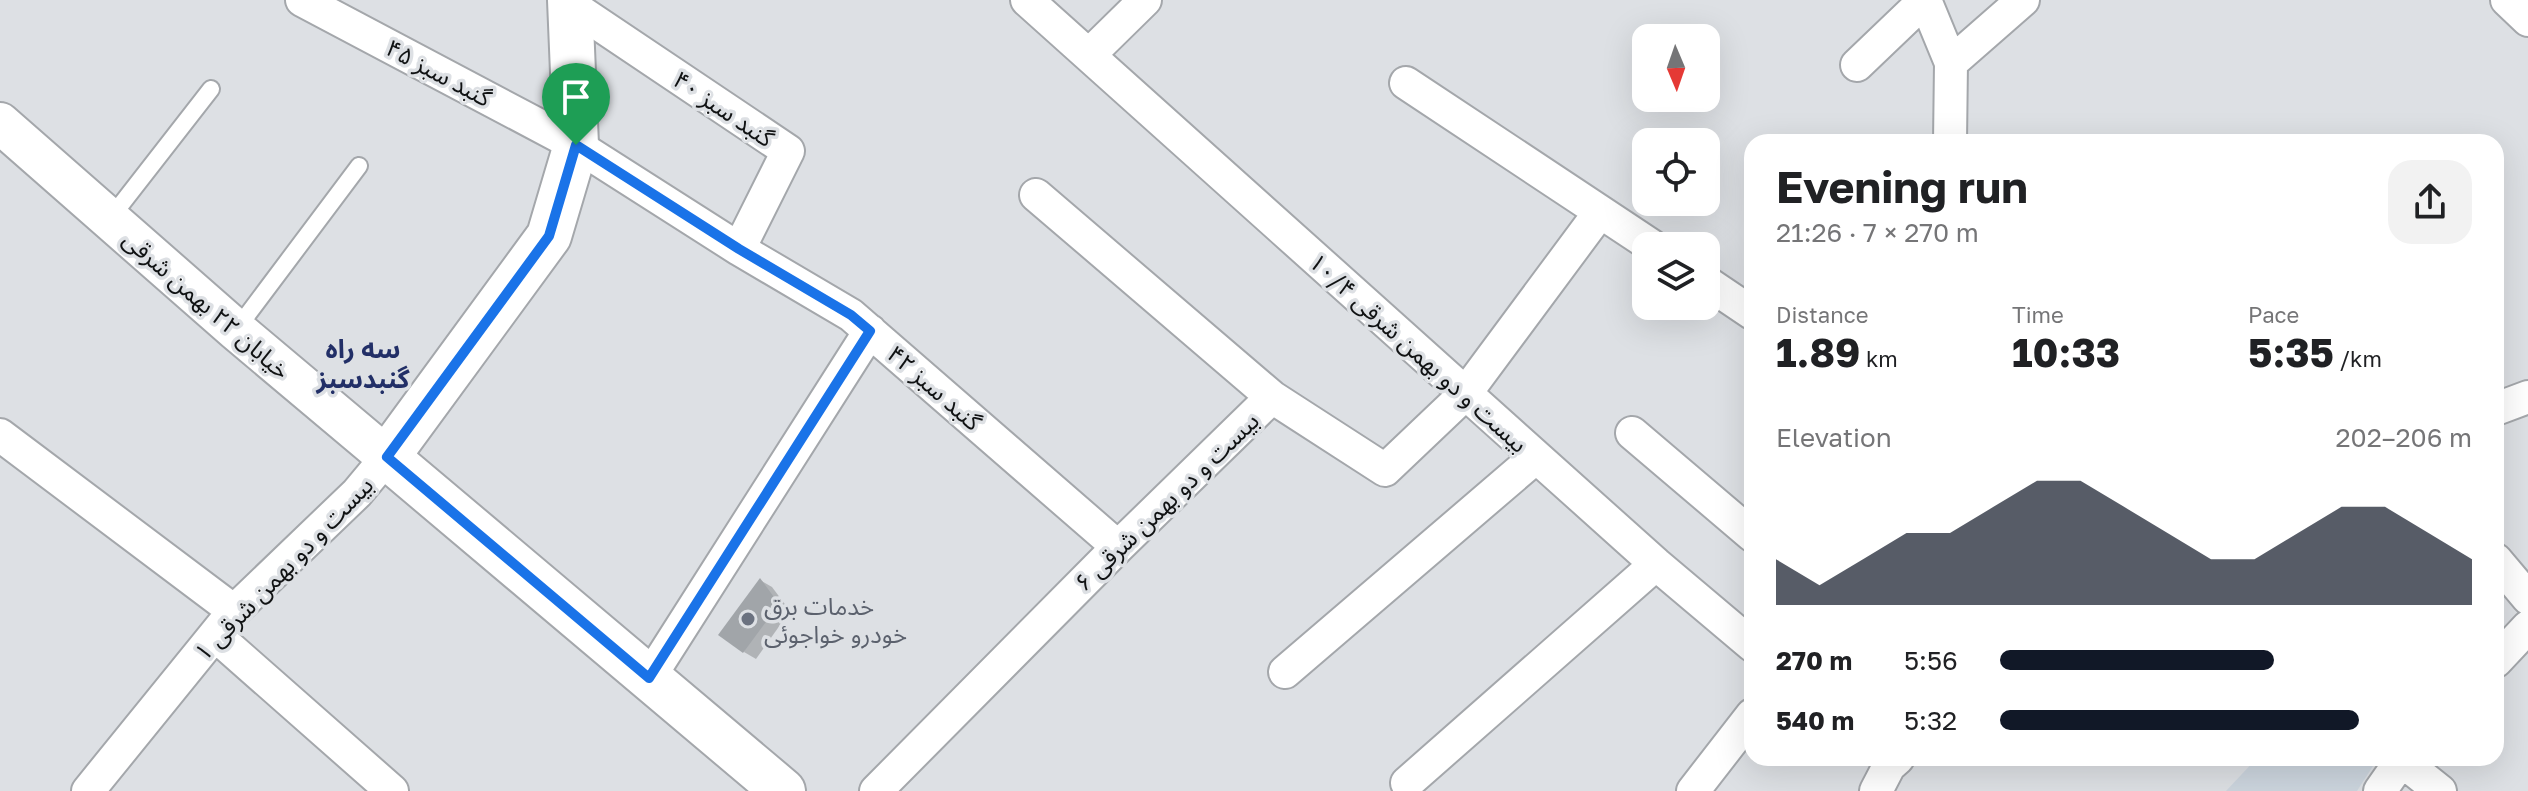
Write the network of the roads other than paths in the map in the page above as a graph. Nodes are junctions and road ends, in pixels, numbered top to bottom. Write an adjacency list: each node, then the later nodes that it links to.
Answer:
1 (302, 0): 16 (street, گنبد سبز ۴۵)
2 (1027, 0): 9 (street, بیست و دو بهمن شرقی ۱۰/۴)
3 (1145, 0): 9 (street)
4 (1925, 0): 10 (street); 11 (street)
5 (2023, 0): 10 (street)
6 (2507, 0): 8 (street)
7 (570, 2): 16 (main road); 22 (street, گنبد سبز ۴۰)
8 (2528, 20)
9 (1089, 55): 27 (street, بیست و دو بهمن شرقی ۱۰/۴)
10 (1951, 63): 15 (street)
11 (1857, 65)
12 (1406, 83): 19 (street)
13 (211, 89): 20 (lane)
14 (0, 123): 20 (street, خیابان ۲۲ بهمن شرقی)
15 (1950, 134)
16 (576, 145): 22 (street, گنبد سبز ۴۲); 33 (main road)
17 (359, 166): 25 (lane)
18 (1036, 195): 28 (street, بیست و دو بهمن شرقی ۶)
19 (1600, 212): 21 (street); 27 (street)
20 (109, 220): 25 (street, خیابان ۲۲ بهمن شرقی)
21 (1632, 233)
22 (739, 249): 26 (street, گنبد سبز ۴۲)
23 (1720, 291): 24 (street)
24 (1744, 308)
25 (236, 330): 33 (street, خیابان ۲۲ بهمن شرقی)
26 (870, 331): 36 (street, گنبد سبز ۴۲); 45 (street)
27 (1465, 394): 28 (street); 34 (street, بیست و دو بهمن شرقی ۱۰/۴)
28 (1272, 397): 36 (street, بیست و دو بهمن شرقی ۶)
29 (2528, 397): 30 (street)
30 (2504, 406)
31 (1632, 433): 35 (street)
32 (0, 435): 40 (street)
33 (387, 457): 40 (street, بیست و دو بهمن شرقی ۱); 45 (main road, خیابان ۲۲ بهمن شرقی)
34 (1536, 457): 37 (street, بیست و دو بهمن شرقی ۱۰/۴); 44 (street)
35 (1744, 528)
36 (1118, 547): 53 (street, بیست و دو بهمن شرقی ۶)
37 (1656, 564): 42 (street, بیست و دو بهمن شرقی ۱۰/۴); 49 (street)
38 (2504, 570): 39 (street)
39 (2528, 598)
40 (225, 623): 50 (street, بیست و دو بهمن شرقی ۱); 51 (street)
41 (2528, 627): 43 (street)
42 (1744, 638)
43 (2504, 652)
44 (1285, 672)
45 (649, 678): 52 (main road, خیابان ۲۲ بهمن شرقی)
46 (1744, 725): 54 (street)
47 (2397, 766): 55 (street)
48 (2410, 766): 56 (street)
49 (1407, 783)
50 (95, 789)
51 (392, 791)
52 (783, 791)
53 (876, 791)
54 (1693, 791)
55 (2380, 791)
56 (2440, 791)

